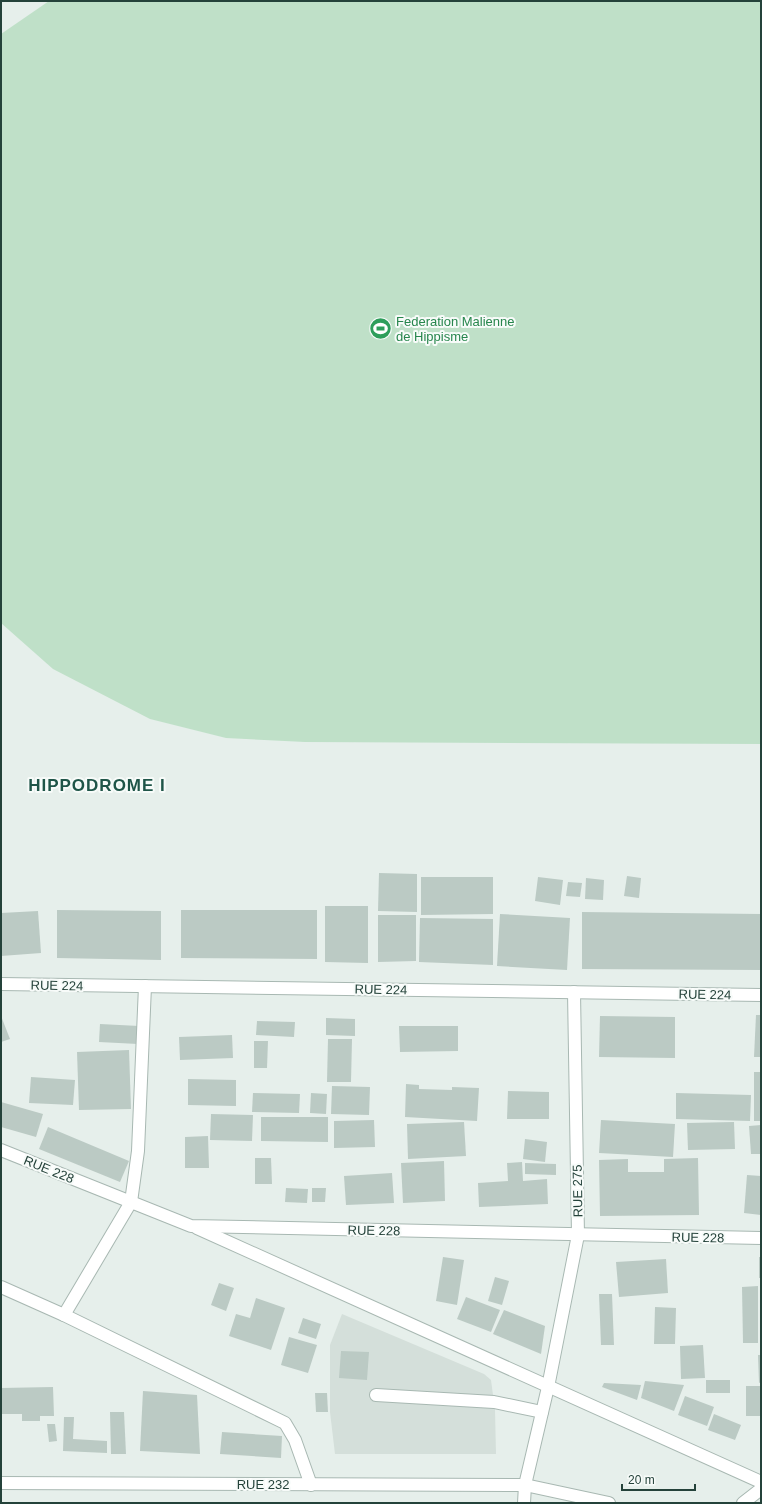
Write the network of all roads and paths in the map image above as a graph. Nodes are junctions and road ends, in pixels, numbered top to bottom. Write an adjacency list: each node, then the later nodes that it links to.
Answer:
1 (1, 984): 2 (street, RUE 224)
2 (145, 986): 3 (street, RUE 224); 6 (street)
3 (574, 992): 4 (street, RUE 224); 8 (street, RUE 275)
4 (761, 995)
5 (1, 1150): 6 (street, RUE 228)
6 (131, 1202): 7 (street, RUE 228); 11 (street)
7 (191, 1226): 8 (street, RUE 228); 12 (street)
8 (578, 1234): 9 (street, RUE 228); 12 (street, RUE 275)
9 (761, 1238)
10 (1, 1287): 11 (street)
11 (64, 1315): 17 (street)
12 (548, 1387): 14 (street, RUE 275); 15 (street)
13 (376, 1395): 14 (street)
14 (542, 1412): 18 (street, RUE 275)
15 (761, 1482)
16 (1, 1483): 17 (street, RUE 232)
17 (310, 1485): 18 (street, RUE 232)
18 (525, 1485): 20 (street); 21 (street, RUE 232)
19 (761, 1489): 22 (street)
20 (524, 1503)
21 (609, 1503)
22 (743, 1503)

